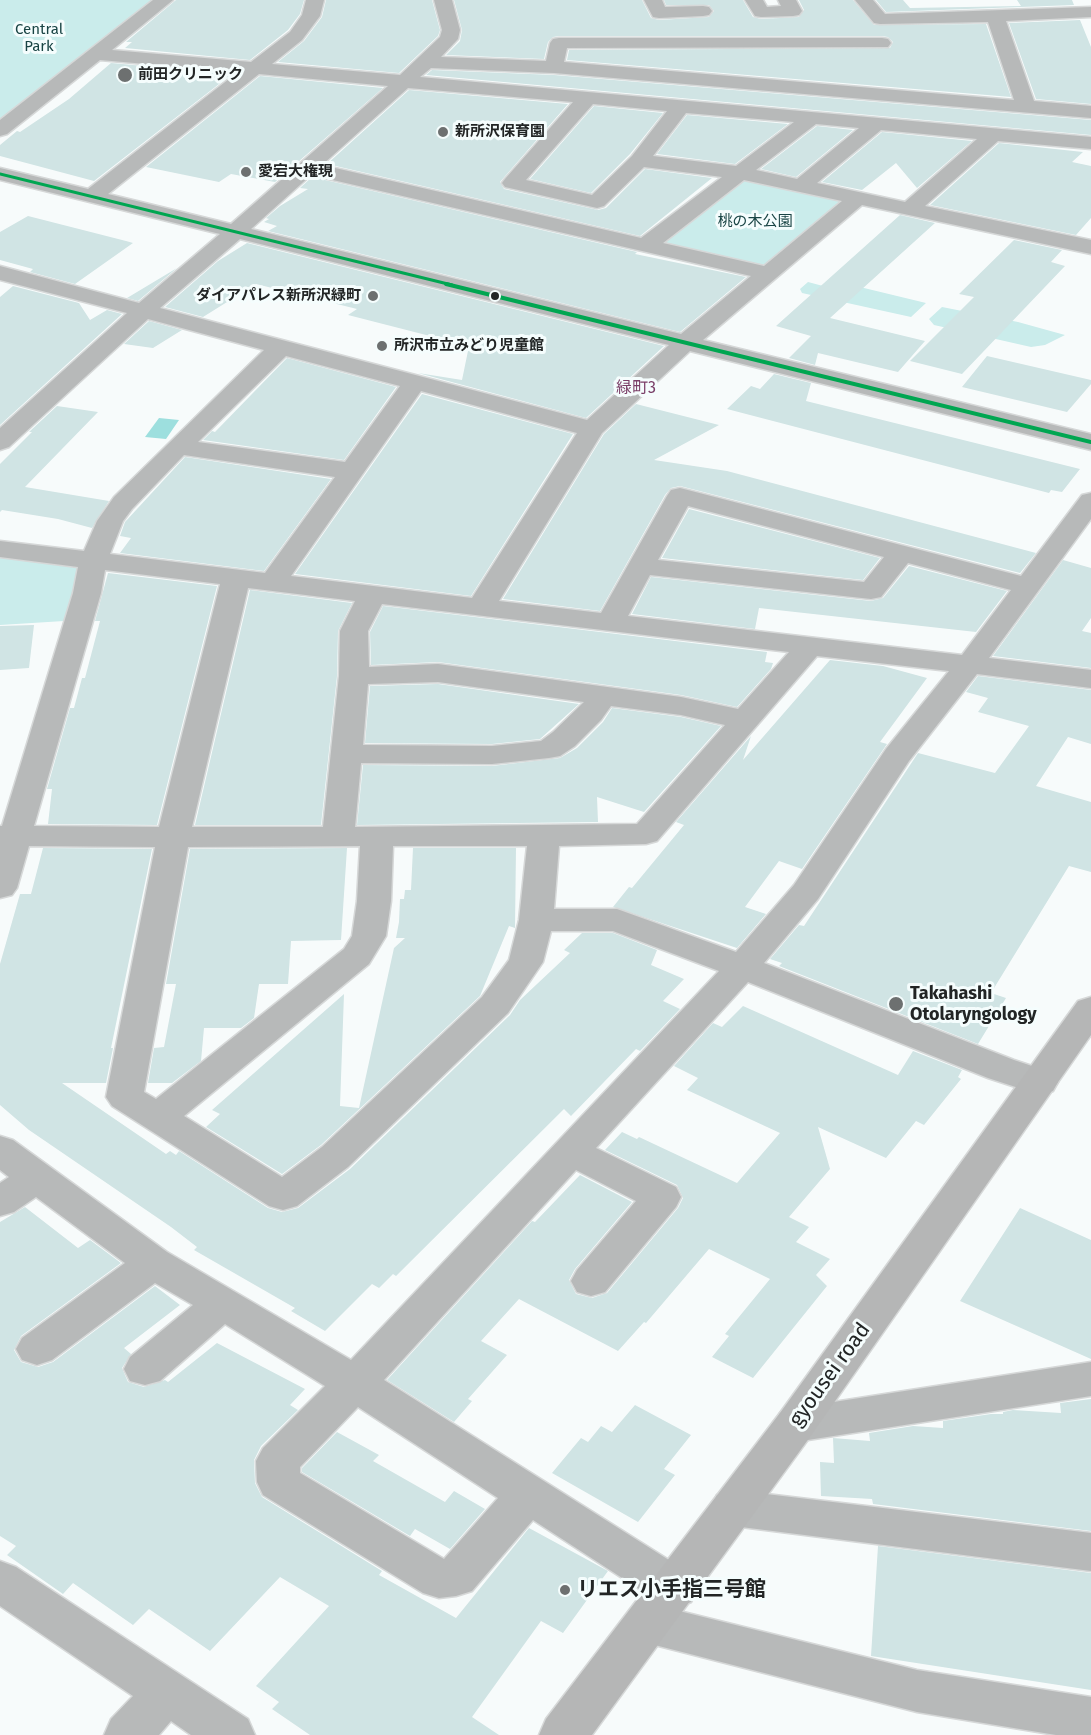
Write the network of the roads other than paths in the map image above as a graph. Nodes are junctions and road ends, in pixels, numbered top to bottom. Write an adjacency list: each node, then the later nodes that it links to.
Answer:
1 (164, 0): 15 (street)
2 (315, 0): 18 (street)
3 (443, 0): 16 (street)
4 (653, 0): 9 (street)
5 (754, 0): 6 (street)
6 (787, 0)
7 (864, 0): 13 (street)
8 (931, 0): 12 (street)
9 (703, 11)
10 (995, 16): 11 (street); 12 (street); 25 (street)
11 (1089, 16)
12 (949, 17): 13 (street)
13 (880, 19): 14 (street)
14 (882, 43): 17 (street); 21 (street)
15 (96, 54): 18 (street); 29 (street)
16 (426, 62): 17 (street); 20 (street)
17 (554, 67): 19 (street)
18 (256, 68): 20 (street); 37 (street)
19 (647, 74): 21 (street); 23 (street)
20 (405, 82): 22 (street); 33 (street)
21 (887, 95): 25 (street)
22 (588, 98): 23 (street); 32 (street)
23 (631, 102): 24 (street)
24 (681, 106): 27 (street); 32 (street)
25 (1027, 108): 26 (street)
26 (1091, 112)
27 (811, 119): 28 (street); 34 (street)
28 (876, 124): 30 (street); 36 (street)
29 (0, 130)
30 (994, 135): 31 (street); 39 (street)
31 (1091, 143)
32 (639, 160): 34 (street)
33 (308, 168): 40 (street); 41 (street)
34 (739, 173): 36 (street); 41 (street)
35 (0, 174): 37 (street)
36 (801, 186): 38 (street)
37 (91, 197): 40 (street)
38 (858, 198): 39 (street); 43 (street)
39 (909, 208): 42 (street)
40 (236, 232): 45 (street); 46 (street)
41 (647, 244): 43 (street)
42 (1089, 245)
43 (767, 273): 46 (street)
44 (1, 274): 45 (street)
45 (143, 311): 47 (street); 50 (street)
46 (685, 343): 49 (street); 51 (street)
47 (281, 347): 48 (street); 52 (street)
48 (415, 382): 49 (street); 53 (street)
49 (595, 428): 63 (street)
50 (0, 442)
51 (1091, 442)
52 (177, 447): 53 (street); 57 (street)
53 (350, 471): 60 (street)
54 (1079, 512): 61 (street)
55 (0, 549): 57 (street)
56 (902, 553): 58 (street); 58 (street); 61 (street)
57 (93, 561): 59 (street); 72 (street)
58 (641, 566): 64 (street)
59 (236, 578): 60 (street); 76 (street)
60 (273, 583): 62 (street)
61 (1028, 586): 66 (street)
62 (374, 595): 63 (street); 67 (street)
63 (481, 607): 64 (street)
64 (610, 622): 65 (street)
65 (810, 646): 66 (street); 70 (street)
66 (970, 664): 68 (street); 79 (street)
67 (354, 676): 69 (street); 71 (street)
68 (1091, 678)
69 (603, 696): 70 (street); 71 (street)
70 (746, 720): 75 (street)
71 (347, 754): 73 (street)
72 (7, 836): 76 (street); 77 (street)
73 (338, 836): 74 (street); 76 (street)
74 (377, 836): 75 (street); 82 (street)
75 (544, 836): 78 (street)
76 (173, 837): 82 (street)
77 (0, 888)
78 (536, 920): 79 (street); 82 (street)
79 (742, 967): 81 (street); 84 (street)
80 (1089, 1015): 81 (highway, gyousei road)
81 (1040, 1082): 94 (highway, gyousei road)
82 (159, 1117)
83 (0, 1149): 85 (street)
84 (572, 1152): 88 (street); 93 (street)
85 (37, 1177): 86 (street); 87 (street)
86 (0, 1202)
87 (153, 1263): 89 (street); 90 (street)
88 (591, 1281)
89 (223, 1303): 91 (street); 93 (street)
90 (36, 1349)
91 (145, 1369)
92 (1091, 1379): 94 (street)
93 (355, 1383): 95 (street); 95 (street)
94 (795, 1425): 96 (highway, gyousei road)
95 (528, 1495): 99 (street)
96 (733, 1508): 97 (street); 99 (highway, gyousei road)
97 (1091, 1552)
98 (0, 1581): 101 (street)
99 (675, 1587): 100 (highway, gyousei road)
100 (648, 1623): 102 (street); 105 (highway, gyousei road)
101 (166, 1694): 103 (street); 104 (street)
102 (1091, 1719)
103 (128, 1735)
104 (231, 1735)
105 (563, 1735)

